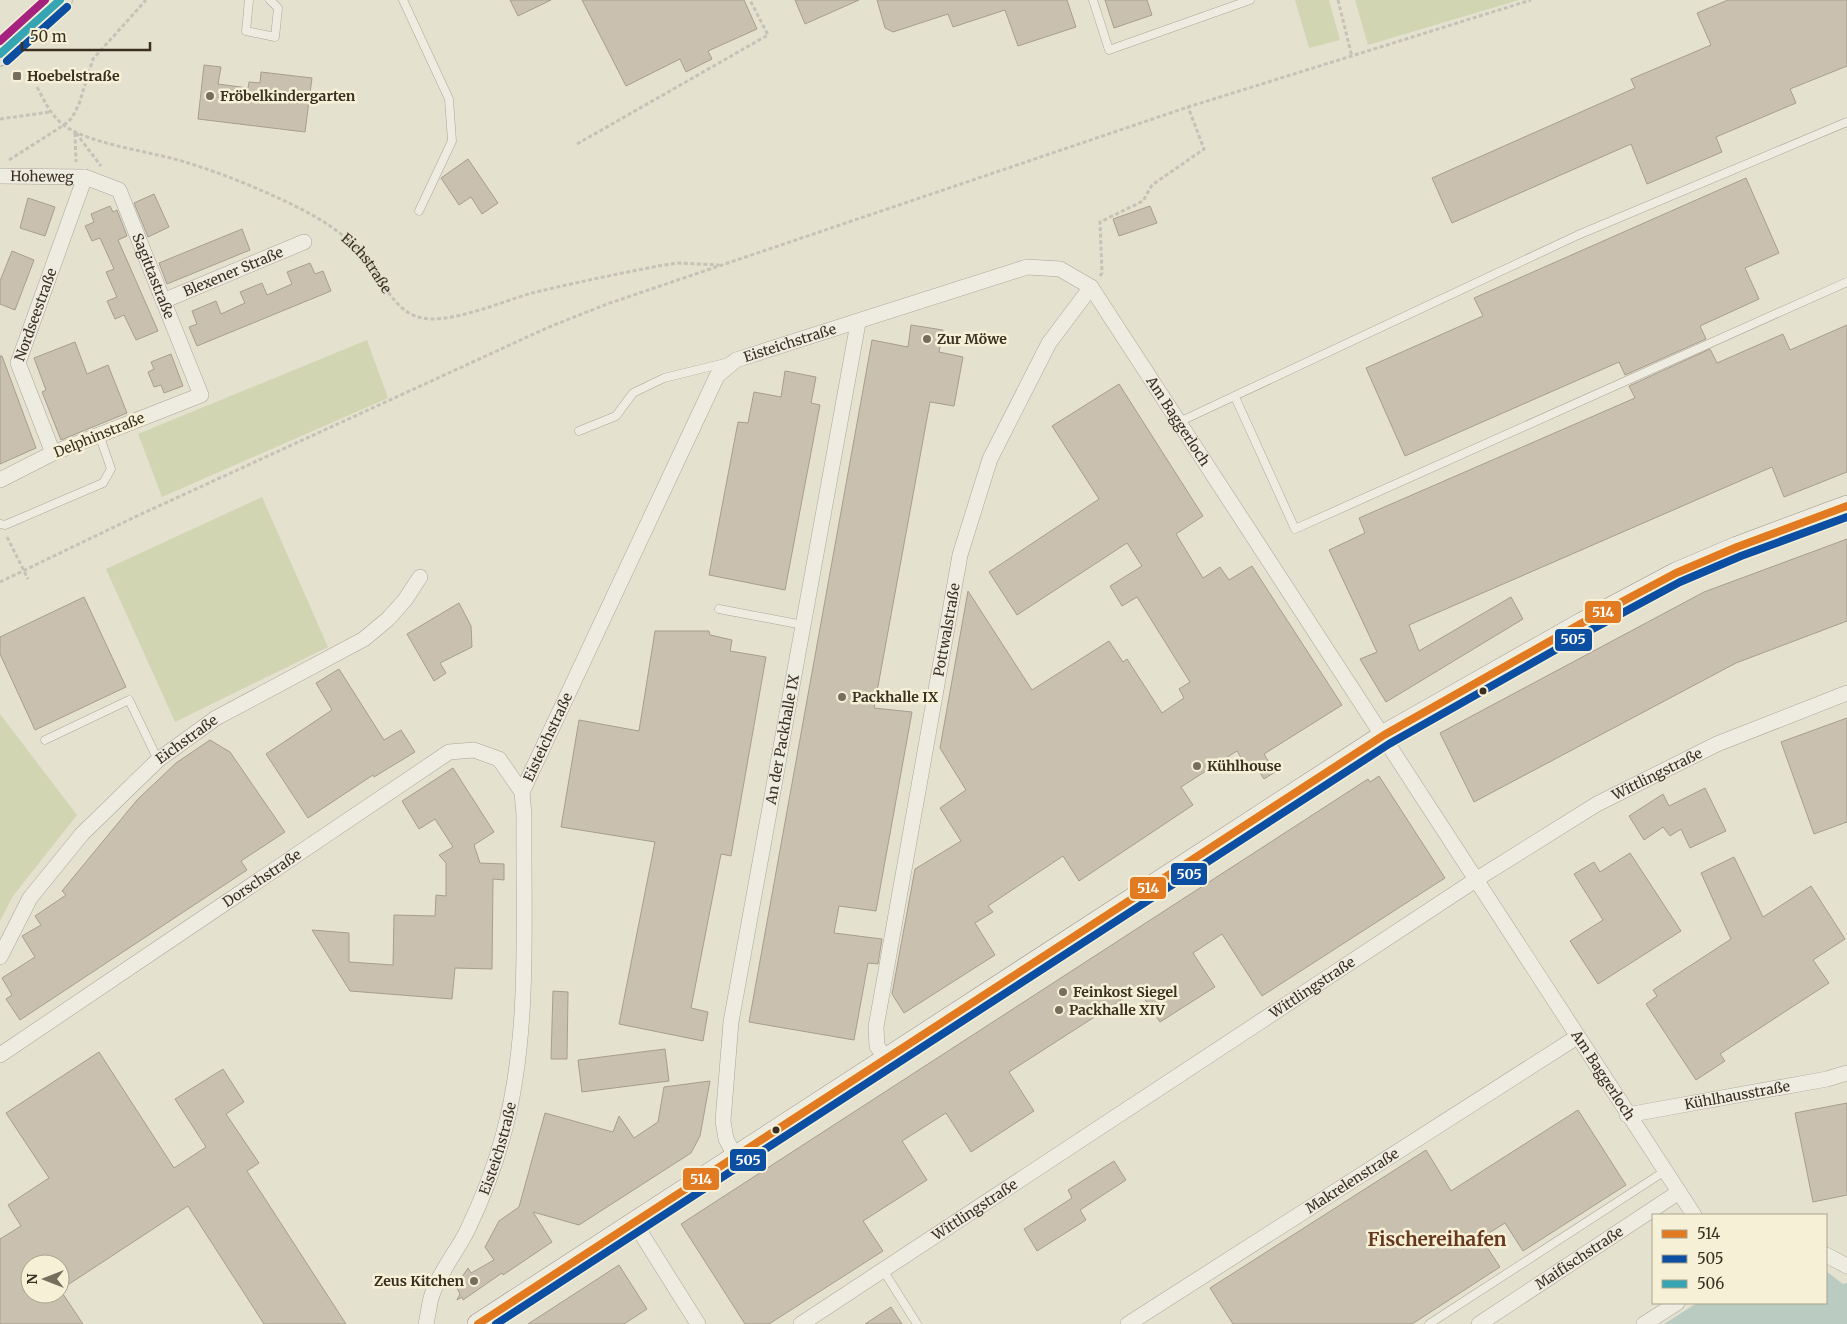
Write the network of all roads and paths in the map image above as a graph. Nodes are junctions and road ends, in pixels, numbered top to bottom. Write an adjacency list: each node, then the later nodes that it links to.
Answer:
1 (60, 0): 11 (main road)
2 (146, 0): 18 (path)
3 (249, 0): 4 (lane)
4 (270, 0)
5 (403, 0): 25 (lane)
6 (750, 0): 20 (path)
7 (1093, 0): 8 (lane)
8 (1250, 0)
9 (1338, 0): 12 (path)
10 (1531, 0): 12 (path)
11 (0, 54)
12 (1352, 57): 14 (path)
13 (37, 87): 15 (path, Eichstraße)
14 (1188, 107): 27 (path); 29 (path)
15 (50, 112): 16 (path); 18 (path, Eichstraße)
16 (0, 119)
17 (1847, 124): 34 (lane)
18 (64, 125): 19 (path, Eichstraße); 21 (path)
19 (75, 132): 23 (path); 24 (path); 27 (path, Eichstraße)
20 (577, 144)
21 (8, 160)
22 (0, 176): 23 (street, Hoheweg)
23 (85, 177): 24 (street); 38 (street, Nordseestraße)
24 (119, 190): 30 (street, Sagittastraße)
25 (419, 211)
26 (304, 242): 30 (street, Blexener Straße)
27 (722, 265): 42 (path)
28 (1847, 282): 34 (lane)
29 (1091, 287): 31 (street, Am Baggerloch); 35 (street, Am Baggerloch); 57 (street, Pottwalstraße)
30 (163, 301): 33 (street, Sagittastraße)
31 (858, 323): 32 (street, Eisteichstraße); 47 (street, An der Packhalle IX)
32 (736, 360): 36 (lane); 52 (street, Eisteichstraße)
33 (201, 395): 37 (street, Delphinstraße)
34 (1235, 397): 35 (lane)
35 (1179, 422): 49 (street, Am Baggerloch)
36 (579, 431)
37 (99, 434): 38 (street, Delphinstraße); 41 (lane)
38 (53, 452): 39 (street, Delphinstraße)
39 (0, 480)
40 (1847, 506): 49 (street)
41 (1, 525): 42 (path)
42 (24, 571): 44 (path); 45 (path)
43 (420, 577): 51 (street, Eichstraße)
44 (28, 579)
45 (0, 582)
46 (718, 609): 47 (lane)
47 (803, 624): 60 (street, An der Packhalle IX)
48 (1847, 693): 53 (street, Wittlingstraße)
49 (1384, 735): 53 (street, Am Baggerloch); 57 (street)
50 (45, 740): 51 (lane)
51 (158, 760): 54 (street, Eichstraße)
52 (522, 792): 56 (street, Dorschstraße); 69 (street, Eisteichstraße)
53 (1477, 879): 55 (street, Am Baggerloch); 67 (street, Wittlingstraße)
54 (0, 956)
55 (1577, 1037): 59 (street, Am Baggerloch); 74 (street, Makrelenstraße)
56 (0, 1055)
57 (885, 1057): 60 (street)
58 (1847, 1073): 59 (street, Kühlhausstraße)
59 (1627, 1115): 61 (street, Am Baggerloch)
60 (735, 1156): 64 (street)
61 (1665, 1171): 62 (street, Am Baggerloch); 75 (lane)
62 (1679, 1192): 63 (street, Am Baggerloch); 76 (street, Maifischstraße)
63 (1693, 1214)
64 (634, 1222): 70 (street); 71 (street)
65 (1827, 1256): 66 (street)
66 (1847, 1266)
67 (882, 1270): 72 (street, Wittlingstraße); 73 (lane)
68 (1675, 1304): 77 (street)
69 (426, 1324)
70 (478, 1324)
71 (698, 1324)
72 (801, 1324)
73 (917, 1324)
74 (1128, 1324)
75 (1429, 1324)
76 (1479, 1324)
77 (1644, 1324)

